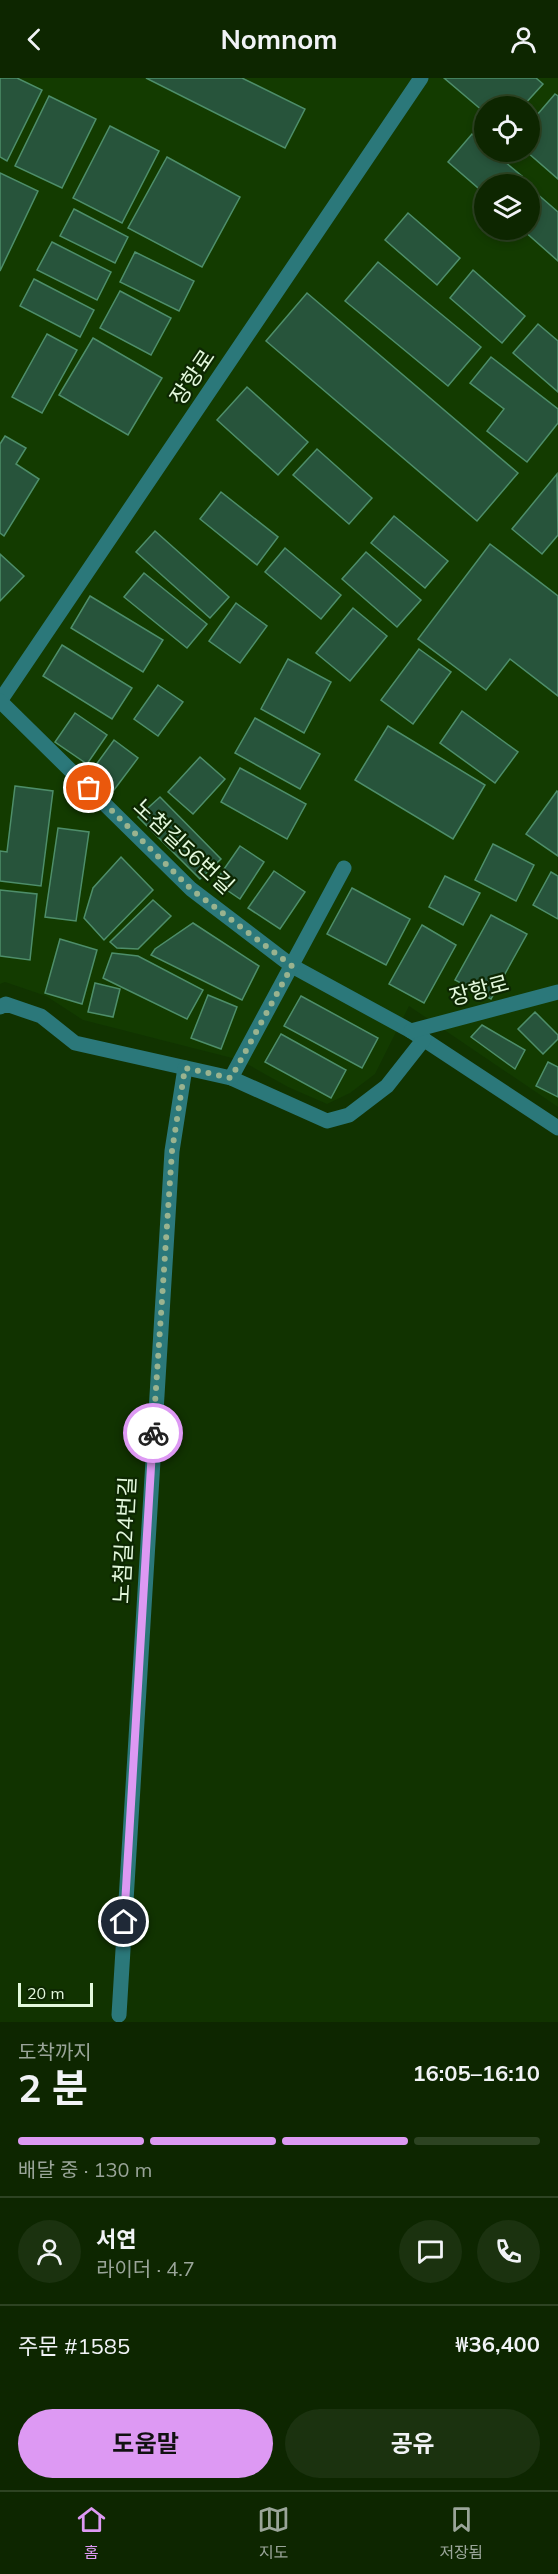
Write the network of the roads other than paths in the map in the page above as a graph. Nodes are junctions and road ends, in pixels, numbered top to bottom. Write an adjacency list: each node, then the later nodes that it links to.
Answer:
1 (421, 78): 2 (street, 장항로)
2 (0, 701): 4 (street, 노첨길56번길)
3 (344, 868): 4 (street)
4 (292, 966): 7 (street, 노첨길56번길); 9 (street)
5 (558, 992): 7 (street, 장항로)
6 (0, 1007): 8 (street)
7 (417, 1035): 9 (street); 10 (street, 노첨길56번길)
8 (185, 1068): 9 (street); 11 (street, 노첨길24번길)
9 (231, 1078)
10 (558, 1128)
11 (119, 2015)

